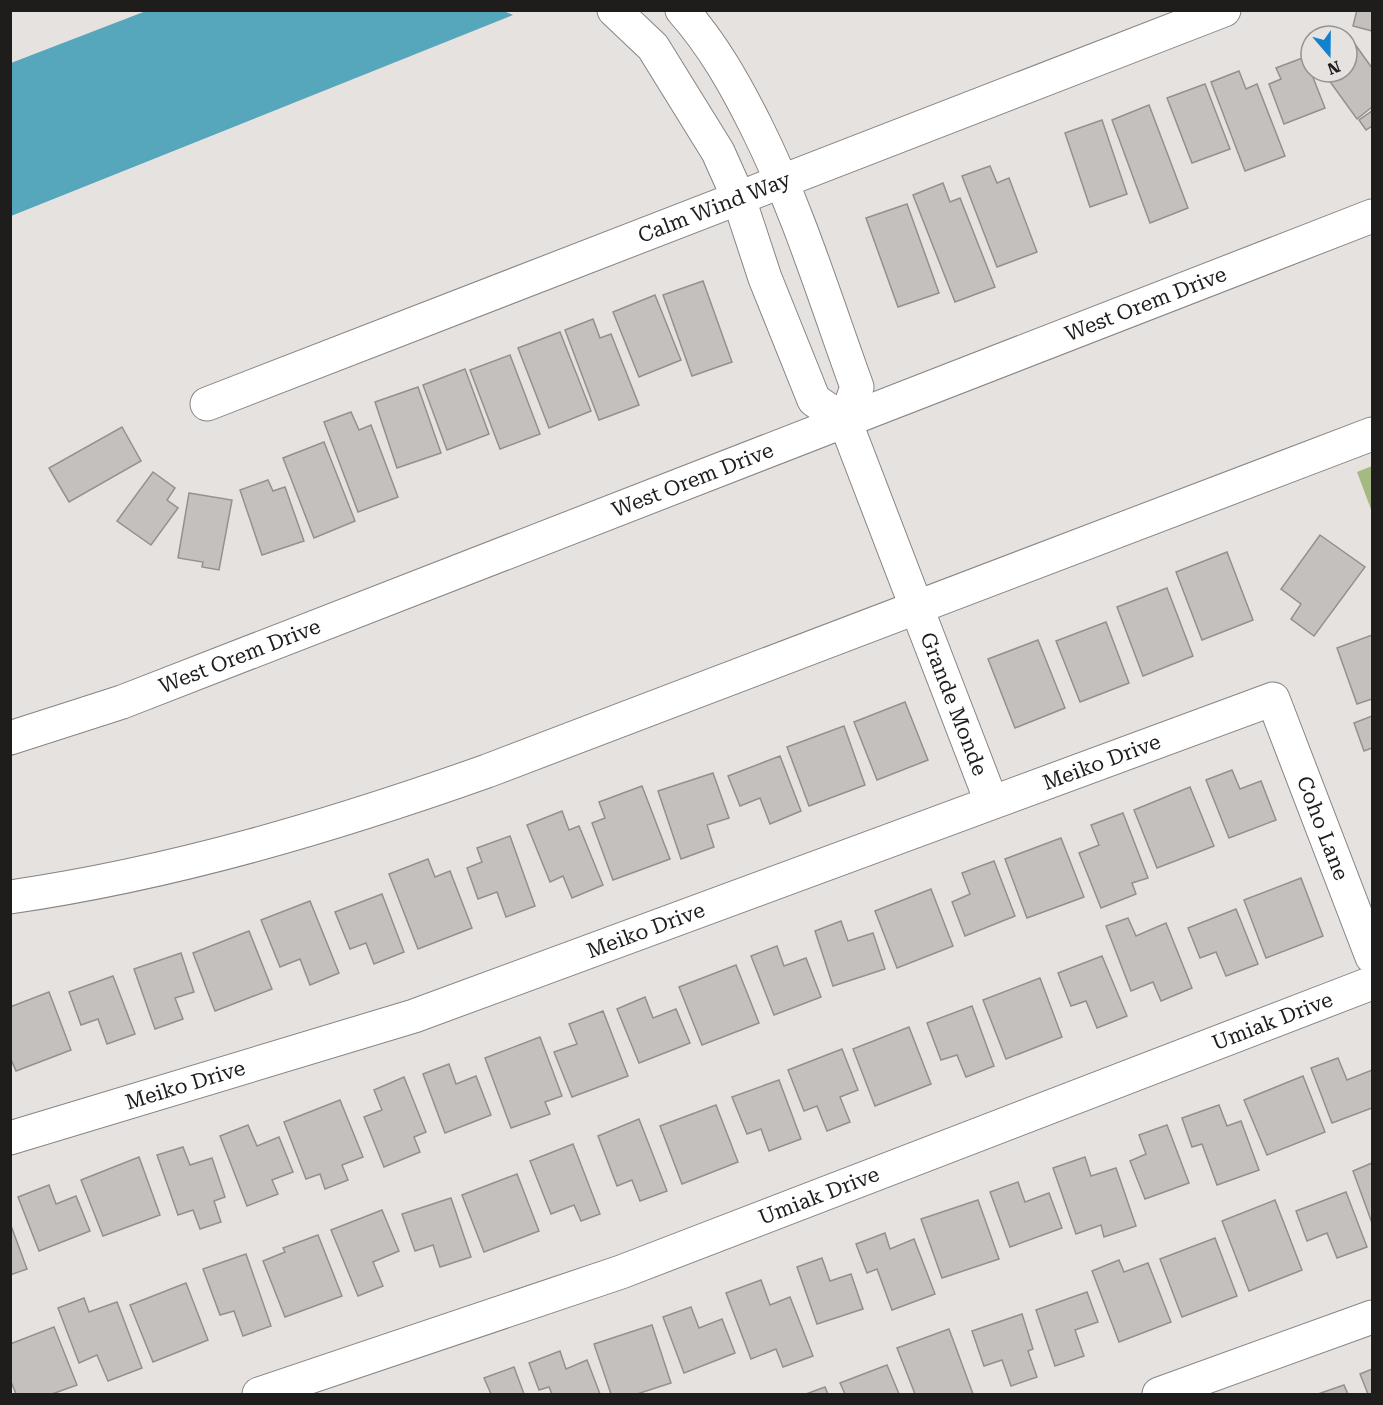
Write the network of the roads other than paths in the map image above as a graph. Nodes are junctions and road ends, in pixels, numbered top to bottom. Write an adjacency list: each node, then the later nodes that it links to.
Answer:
1 (614, 10): 5 (street)
2 (681, 10): 4 (street)
3 (1224, 10): 4 (street, Calm Wind Way)
4 (783, 181): 5 (street, Calm Wind Way); 8 (street)
5 (739, 199): 7 (street, Calm Wind Way); 8 (street)
6 (1372, 216): 8 (street, West Orem Drive)
7 (207, 404)
8 (845, 421): 10 (street, Grande Monde); 12 (street, West Orem Drive)
9 (1372, 434): 10 (street)
10 (916, 606): 13 (street, Grande Monde); 14 (street)
11 (1273, 699): 13 (street, Meiko Drive); 15 (street, Coho Lane)
12 (10, 738)
13 (992, 801): 17 (street, Meiko Drive)
14 (10, 897)
15 (1372, 957)
16 (1372, 983): 19 (street, Umiak Drive)
17 (10, 1138)
18 (1372, 1317): 20 (street)
19 (259, 1395)
20 (1159, 1395)

